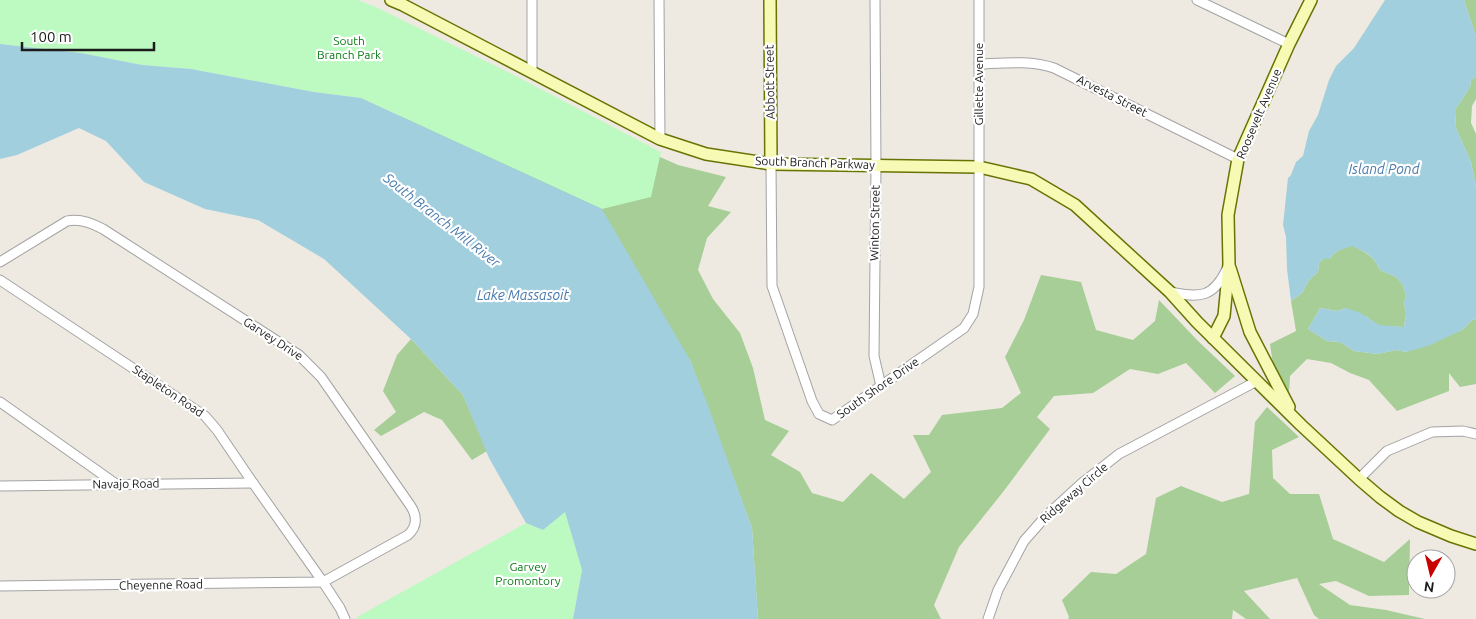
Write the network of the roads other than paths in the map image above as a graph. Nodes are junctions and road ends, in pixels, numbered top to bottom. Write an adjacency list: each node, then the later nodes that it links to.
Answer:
1 (391, 0): 9 (main road, South Branch Parkway)
2 (532, 0): 12 (street)
3 (660, 0): 13 (street)
4 (770, 0): 15 (main road, Abbott Street)
5 (875, 0): 16 (street, Winton Street)
6 (979, 0): 11 (street, Gillette Avenue)
7 (1196, 0): 10 (street)
8 (1311, 0): 10 (main road, Roosevelt Avenue)
9 (403, 2): 12 (main road, South Branch Parkway)
10 (1289, 44): 14 (main road, Roosevelt Avenue)
11 (979, 64): 14 (street, Arvesta Street); 17 (street, Gillette Avenue)
12 (532, 72): 13 (main road, South Branch Parkway)
13 (660, 139): 15 (main road, South Branch Parkway)
14 (1238, 158): 19 (main road, Roosevelt Avenue)
15 (771, 164): 16 (main road, South Branch Parkway); 24 (street, South Shore Drive)
16 (876, 166): 17 (main road, South Branch Parkway); 24 (street, Winton Street)
17 (978, 167): 21 (main road, South Branch Parkway); 24 (street, South Shore Drive)
18 (0, 262): 33 (street, Garvey Drive)
19 (1229, 264): 21 (street); 22 (main road, Roosevelt Avenue); 26 (main road, Roosevelt Avenue)
20 (0, 280): 29 (street, Stapleton Road)
21 (1170, 292): 22 (main road, South Branch Parkway)
22 (1214, 338): 23 (main road, Roosevelt Avenue)
23 (1257, 381): 26 (main road, Roosevelt Avenue); 36 (street, Ridgeway Circle)
24 (881, 386)
25 (0, 402): 30 (street)
26 (1296, 419): 28 (main road, Roosevelt Avenue)
27 (1476, 434): 28 (street)
28 (1359, 479): 32 (main road, Roosevelt Avenue)
29 (253, 483): 30 (street, Navajo Road); 33 (street, Stapleton Road)
30 (116, 484): 31 (street, Navajo Road)
31 (0, 486)
32 (1476, 544)
33 (323, 582): 34 (street, Cheyenne Road); 35 (street, Stapleton Road)
34 (0, 586)
35 (345, 619)
36 (988, 619)

